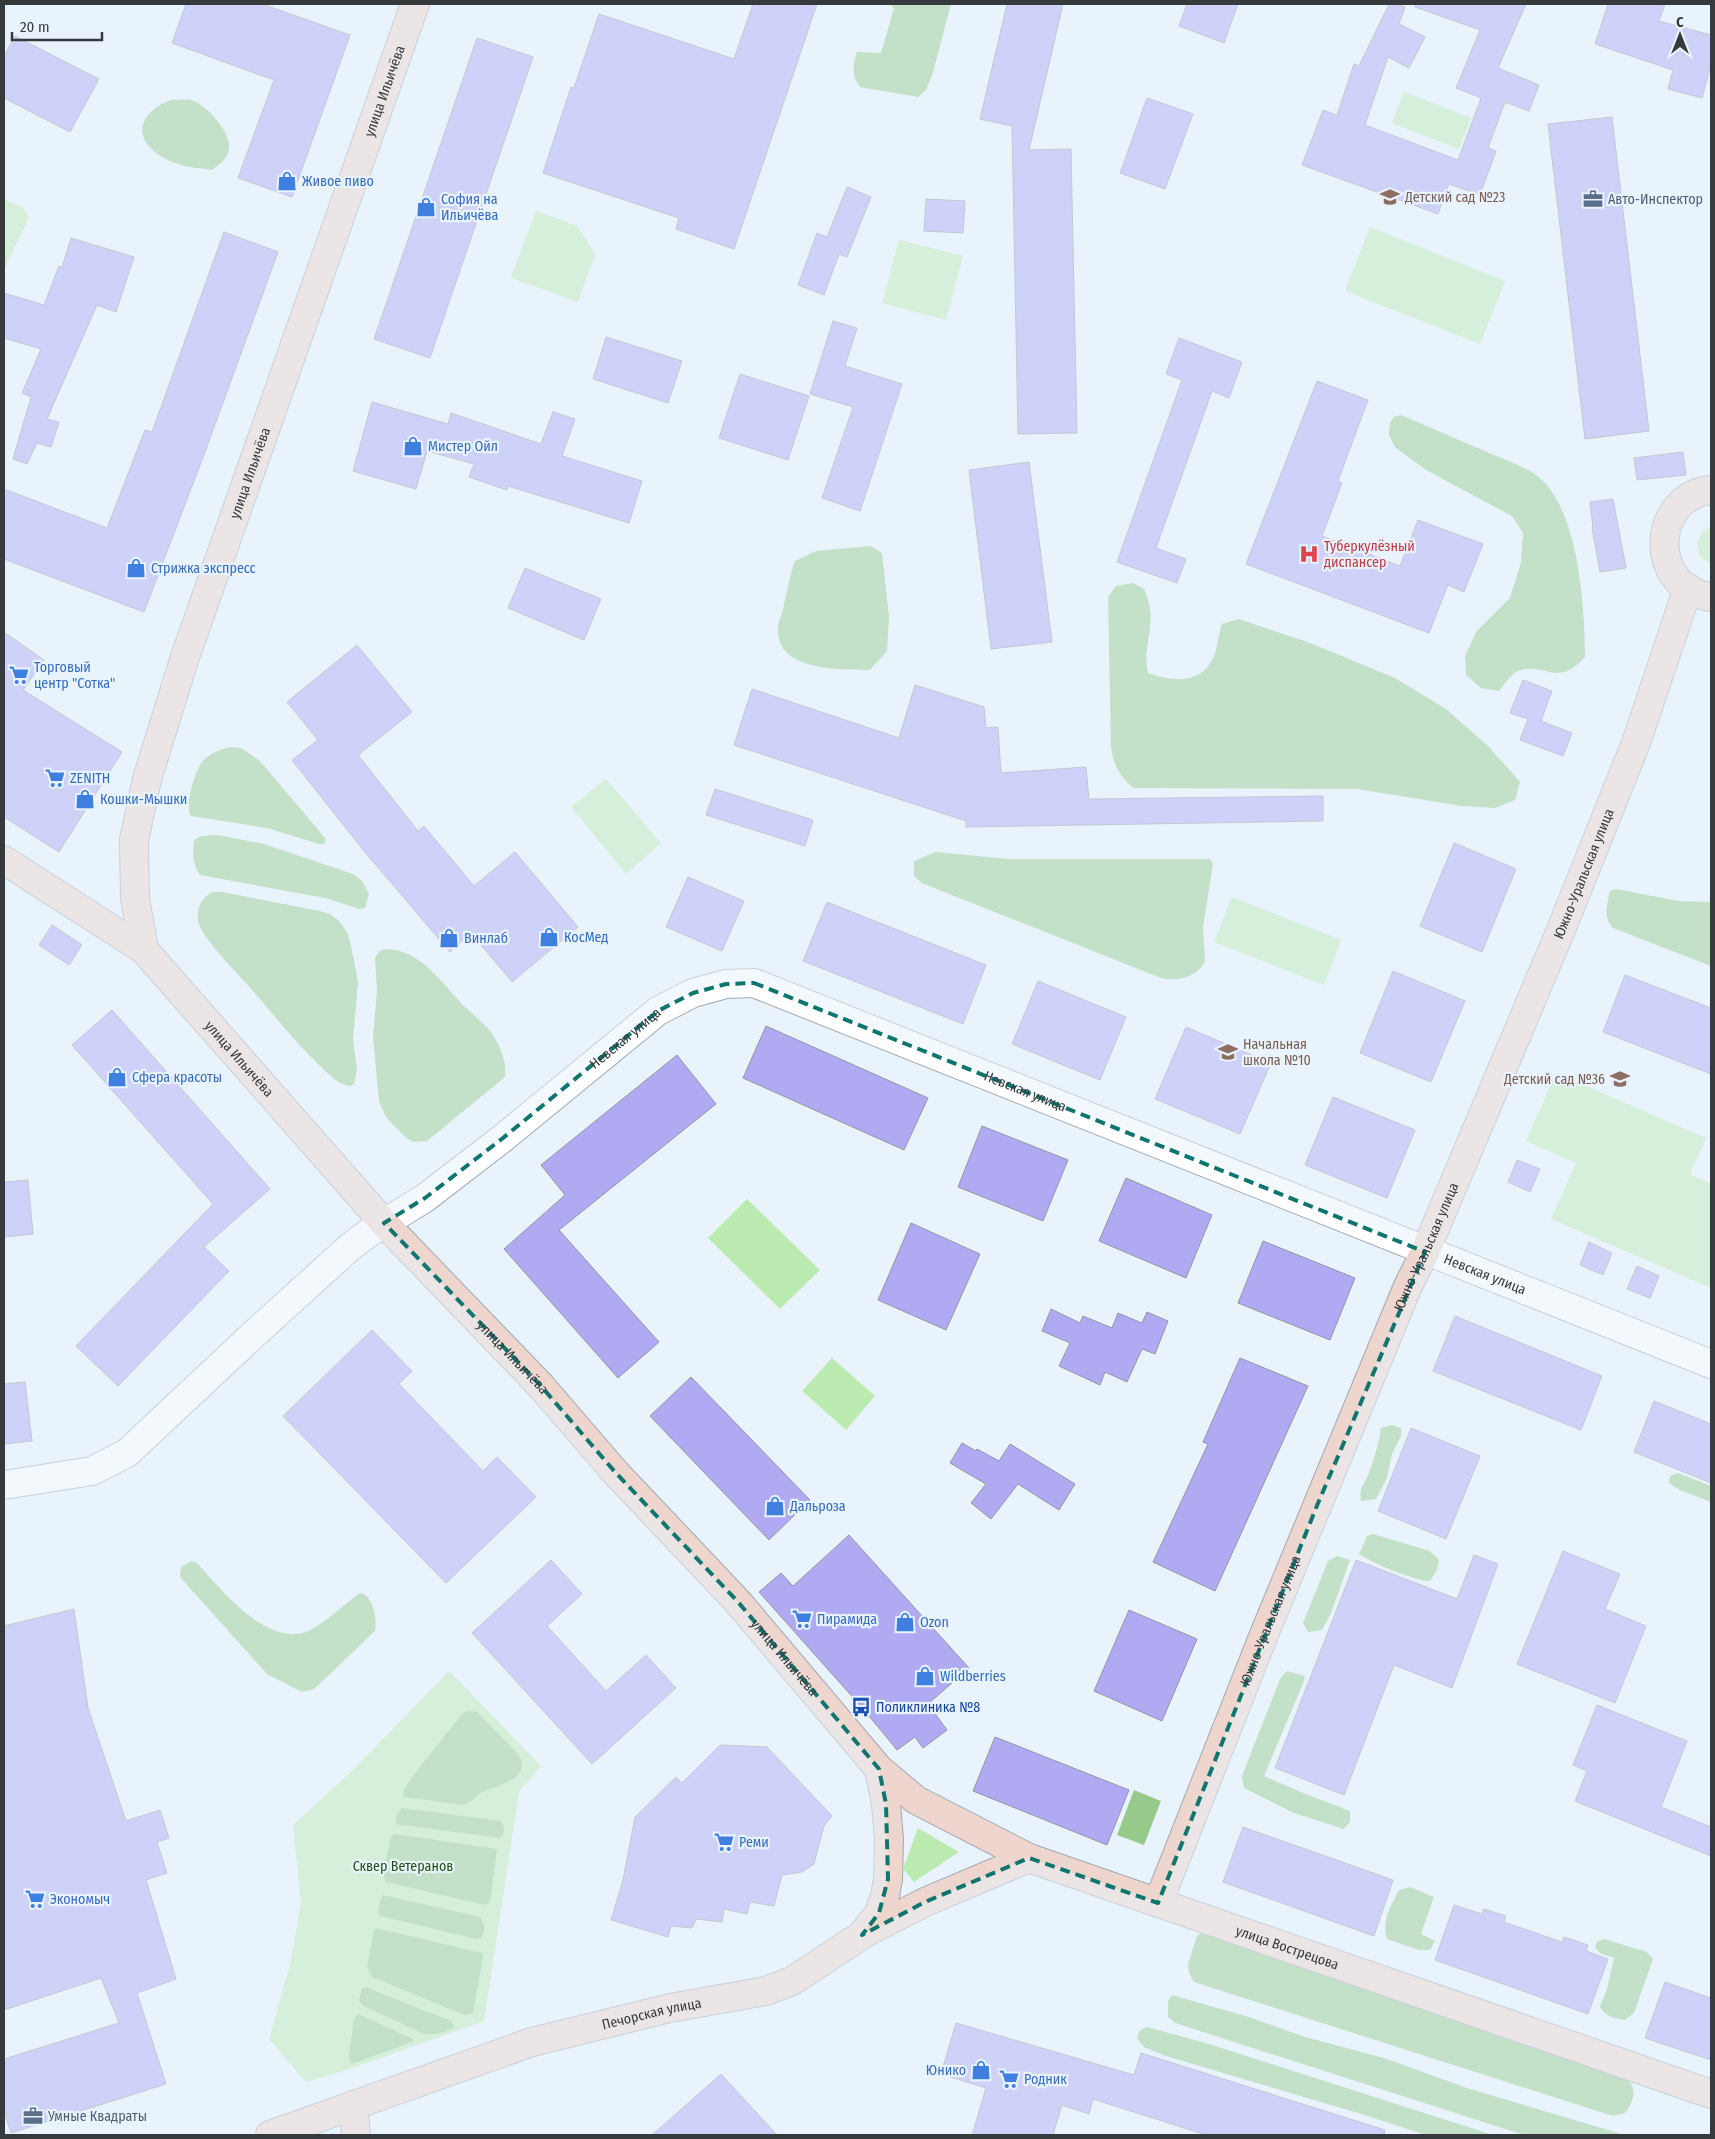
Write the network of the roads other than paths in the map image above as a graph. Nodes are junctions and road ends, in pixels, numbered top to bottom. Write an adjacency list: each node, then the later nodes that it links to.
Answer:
1 (414, 4): 5 (street, улица Ильичёва)
2 (1711, 490): 3 (street)
3 (1700, 592): 7 (street, Южно-Уральская улица)
4 (4, 860): 5 (street, улица Ильичёва)
5 (144, 950): 6 (street, улица Ильичёва)
6 (384, 1223): 7 (street, Невская улица); 9 (street, Невская улица); 10 (street, улица Ильичёва)
7 (1426, 1252): 8 (street, Невская улица); 12 (street, Южно-Уральская улица)
8 (1711, 1364)
9 (4, 1485)
10 (879, 1769): 11 (street, улица Вострецова); 13 (street, Печорская улица)
11 (1029, 1858): 12 (street, улица Вострецова); 13 (street)
12 (1158, 1903): 14 (street, улица Вострецова)
13 (862, 1935): 15 (street, Печорская улица)
14 (1711, 2094)
15 (352, 2105): 16 (street, Печорская улица); 17 (street)
16 (270, 2135)
17 (356, 2135)

